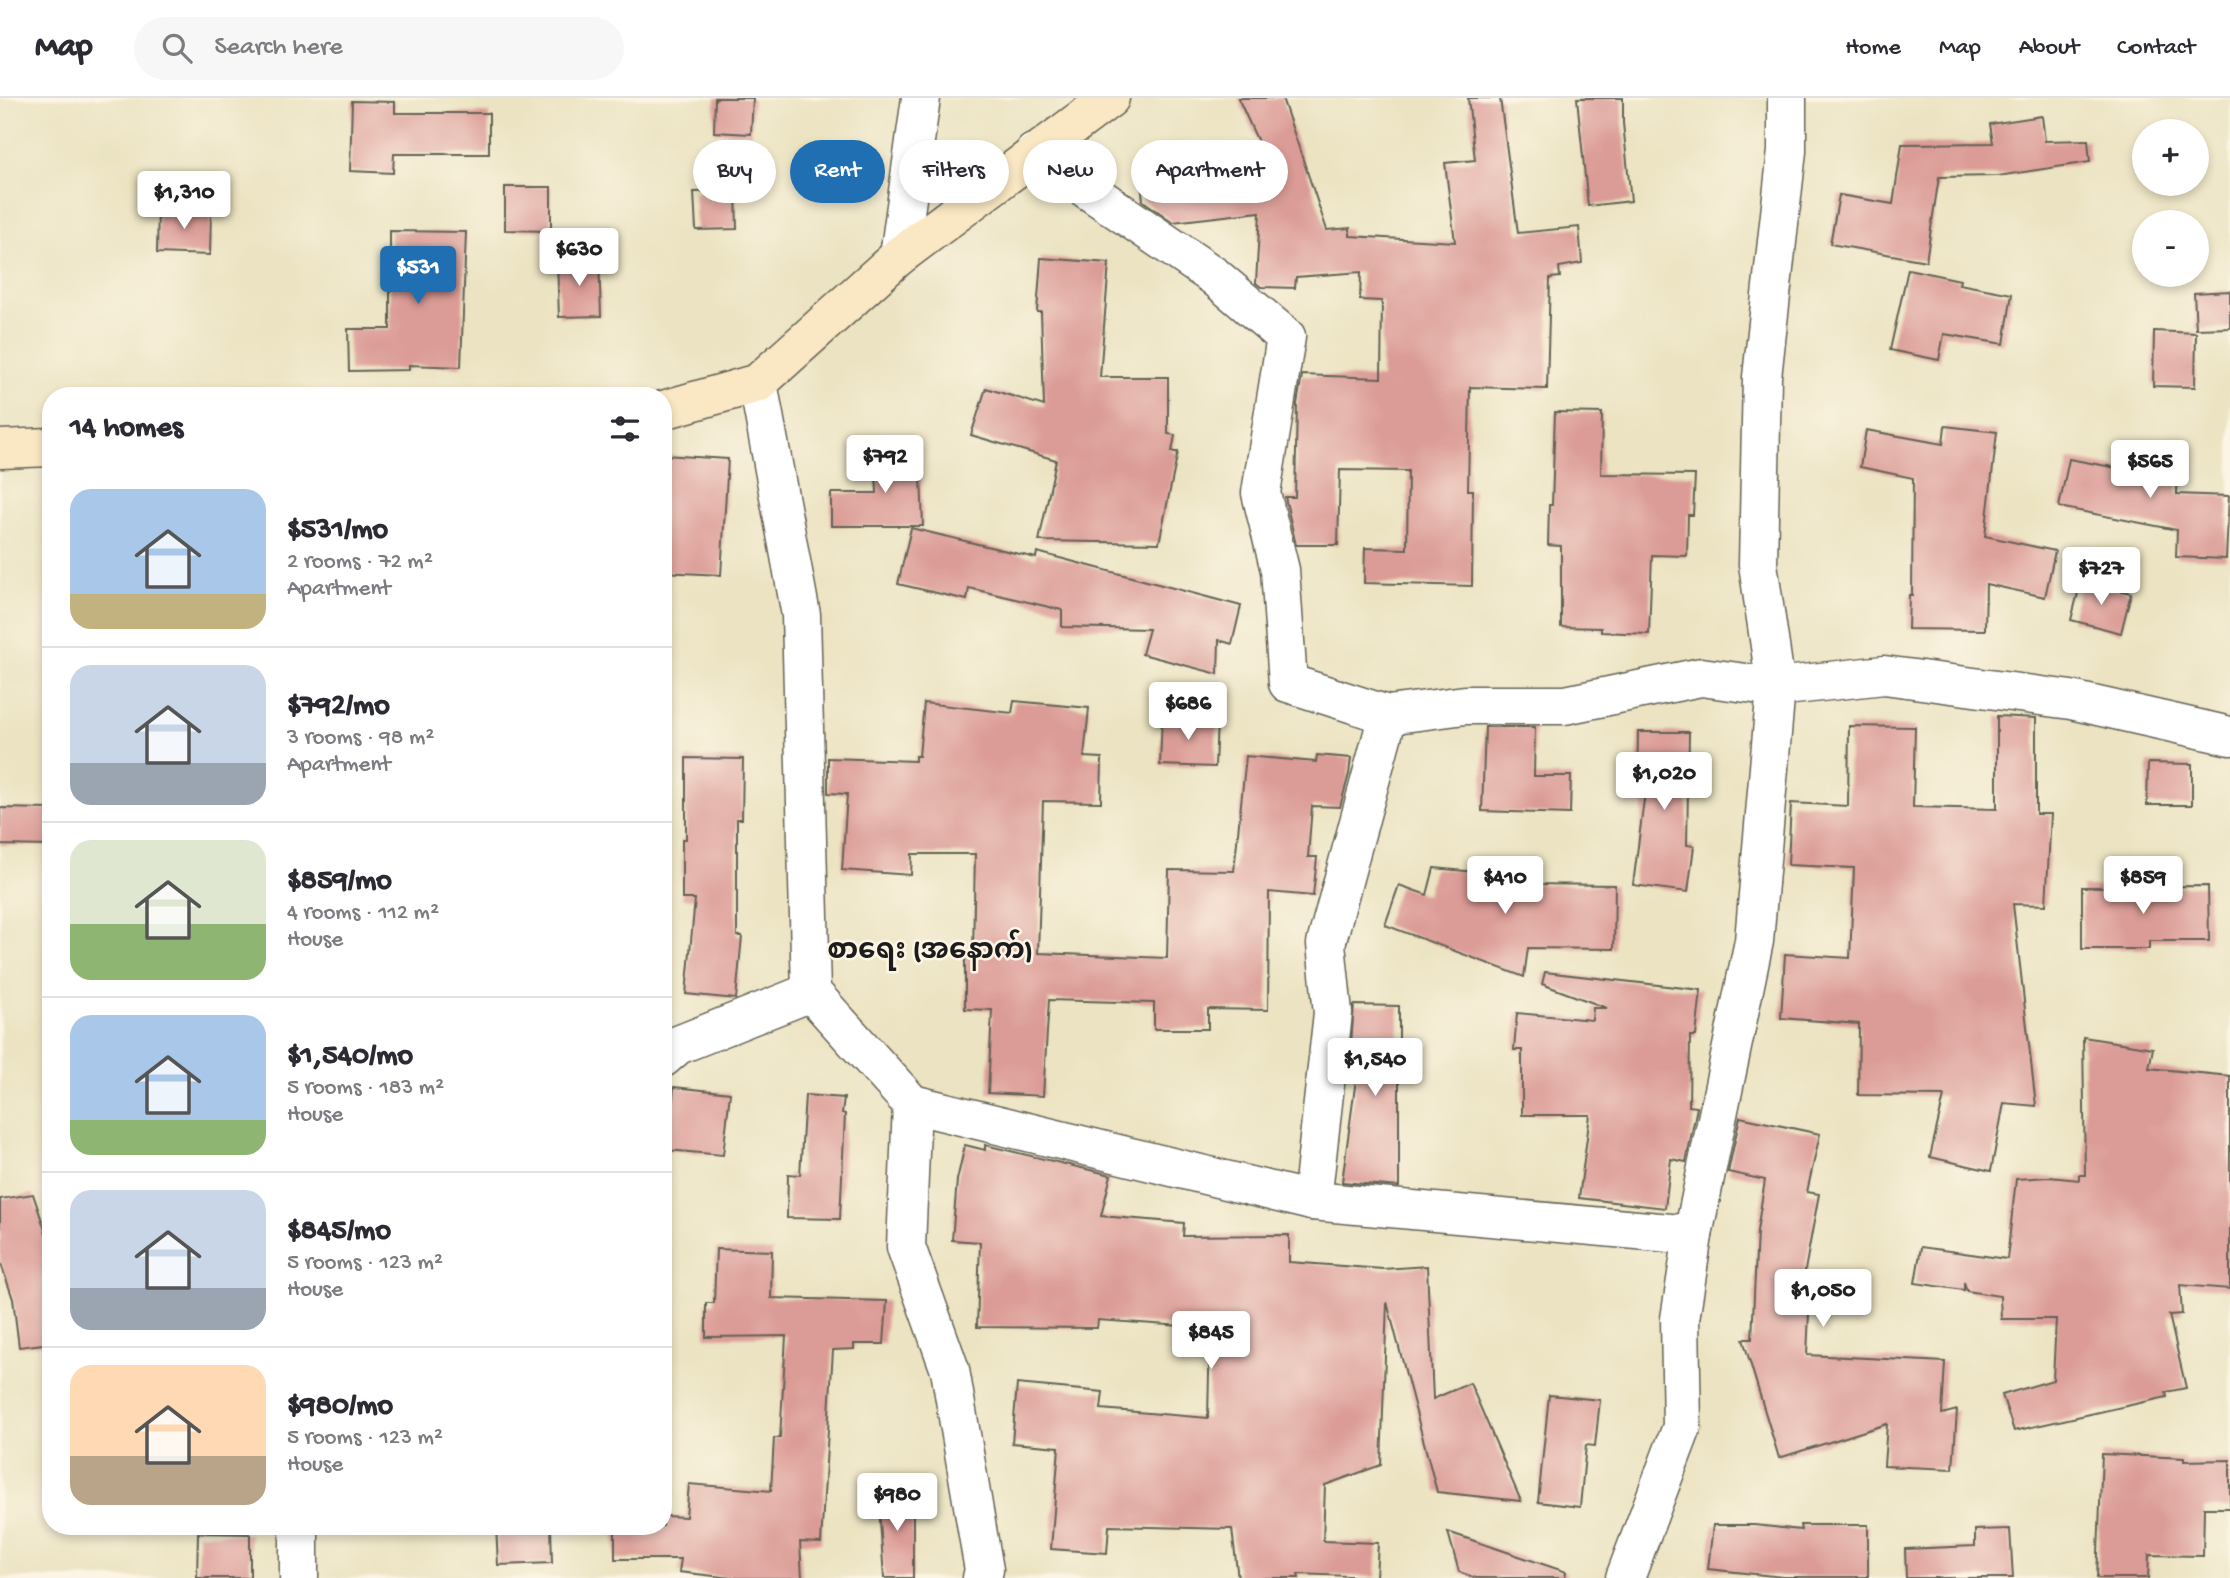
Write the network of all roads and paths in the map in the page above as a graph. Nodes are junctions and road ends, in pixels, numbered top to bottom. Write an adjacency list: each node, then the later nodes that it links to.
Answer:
1 (920, 98): 7 (street)
2 (1110, 98): 4 (street)
3 (1787, 98): 12 (street)
4 (1052, 140)
5 (1023, 161): 7 (street)
6 (1107, 203): 13 (street)
7 (899, 256): 8 (street)
8 (758, 383): 9 (street); 15 (street)
9 (672, 407)
10 (42, 447): 11 (street)
11 (0, 449)
12 (1776, 687): 13 (street); 14 (street); 19 (street)
13 (1388, 715): 18 (street)
14 (2230, 736)
15 (811, 992): 16 (street); 17 (street)
16 (672, 1051)
17 (912, 1104): 18 (street); 22 (street)
18 (1312, 1201): 19 (street)
19 (1693, 1235): 23 (street)
20 (299, 1535): 21 (street)
21 (299, 1578)
22 (982, 1578)
23 (1625, 1578)

